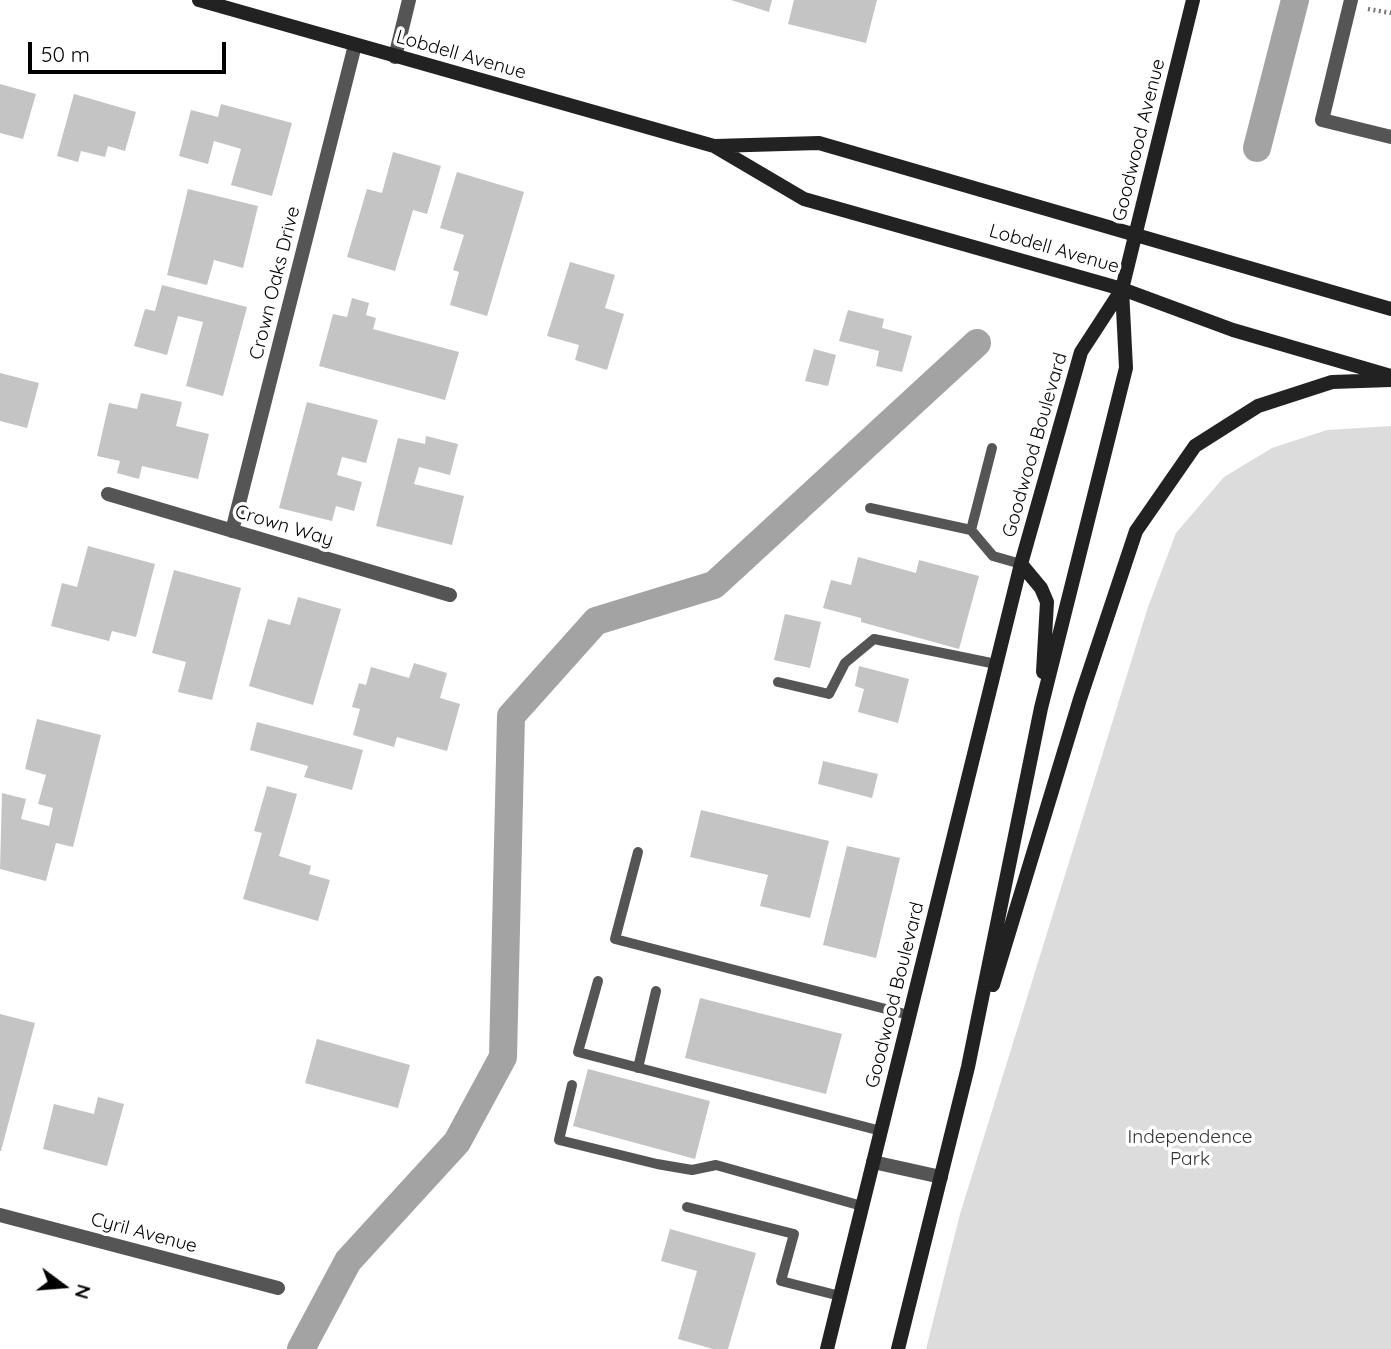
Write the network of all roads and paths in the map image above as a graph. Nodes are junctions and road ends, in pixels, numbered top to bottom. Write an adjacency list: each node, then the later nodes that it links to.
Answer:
1 (199, 0): 5 (main road, Lobdell Avenue)
2 (409, 0): 6 (street)
3 (1194, 0): 9 (main road, Goodwood Avenue)
4 (1351, 0): 7 (street)
5 (355, 45): 6 (main road, Lobdell Avenue); 17 (street, Crown Oaks Drive)
6 (395, 57): 8 (main road, Lobdell Avenue)
7 (1391, 137)
8 (714, 146): 9 (main road, Lobdell Avenue); 10 (main road, Lobdell Avenue)
9 (1137, 234): 10 (main road, Goodwood Avenue); 11 (main road, Lobdell Avenue)
10 (1122, 289): 12 (main road, Lobdell Avenue); 18 (main road, Goodwood Boulevard); 22 (main road)
11 (1391, 309)
12 (1391, 378): 27 (main road)
13 (992, 448): 16 (lane)
14 (108, 494): 17 (street, Crown Way)
15 (870, 508): 16 (lane)
16 (971, 530): 18 (lane)
17 (232, 531): 19 (street, Crown Way)
18 (1021, 564): 20 (main road, Goodwood Boulevard); 22 (main road)
19 (450, 596)
20 (996, 664): 21 (lane); 26 (main road, Goodwood Boulevard)
21 (778, 682)
22 (1041, 708): 27 (main road)
23 (638, 852): 26 (lane)
24 (598, 981): 28 (lane)
25 (656, 991): 28 (lane)
26 (909, 1015): 30 (main road, Goodwood Boulevard)
27 (968, 1067): 32 (main road)
28 (638, 1068): 30 (lane)
29 (572, 1085): 33 (lane)
30 (881, 1131): 31 (main road, Goodwood Boulevard)
31 (873, 1161): 32 (street); 33 (main road, Goodwood Boulevard)
32 (941, 1177): 39 (main road)
33 (862, 1206): 37 (main road, Goodwood Boulevard)
34 (687, 1207): 37 (lane)
35 (0, 1214): 36 (street, Cyril Avenue)
36 (278, 1288)
37 (840, 1296): 38 (main road, Goodwood Boulevard)
38 (827, 1349)
39 (898, 1349)

